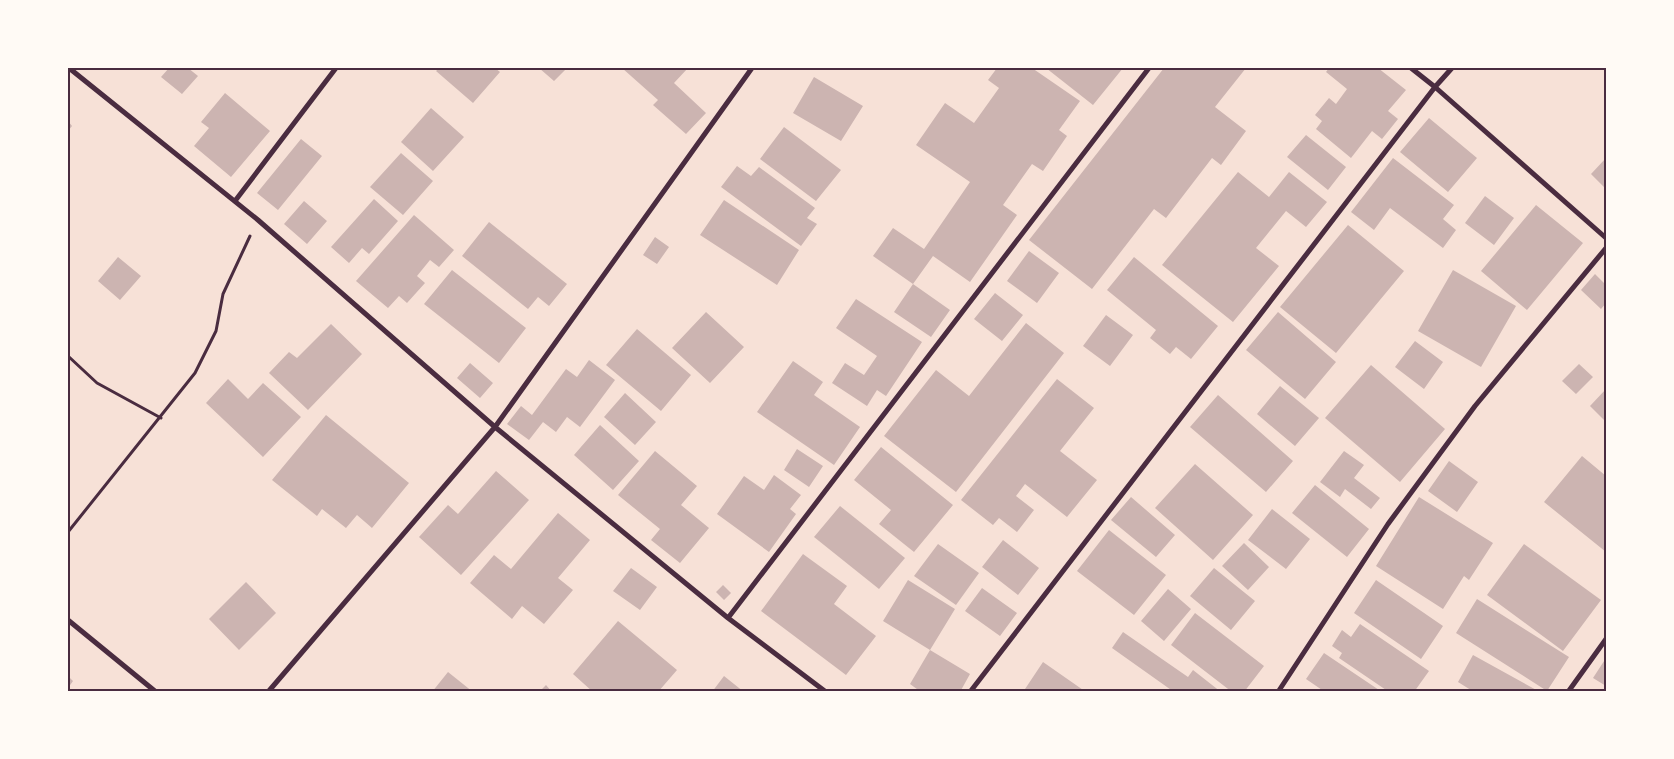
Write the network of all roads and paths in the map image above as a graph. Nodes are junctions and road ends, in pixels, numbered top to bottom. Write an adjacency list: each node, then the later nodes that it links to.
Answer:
1 (69, 68): 8 (street)
2 (336, 68): 8 (street)
3 (752, 68): 14 (street)
4 (1149, 68): 16 (street)
5 (1411, 68): 7 (street)
6 (1452, 68): 7 (street)
7 (1435, 87): 10 (street); 22 (street)
8 (235, 201): 9 (street)
9 (258, 220): 13 (path); 14 (street)
10 (1606, 238)
11 (1606, 248): 23 (street)
12 (68, 356): 13 (path)
13 (161, 418): 15 (path)
14 (495, 427): 16 (street); 20 (street)
15 (68, 532)
16 (728, 618): 21 (street)
17 (68, 620): 19 (street)
18 (1606, 639): 24 (street)
19 (156, 692)
20 (268, 692)
21 (826, 692)
22 (970, 692)
23 (1278, 692)
24 (1568, 692)

